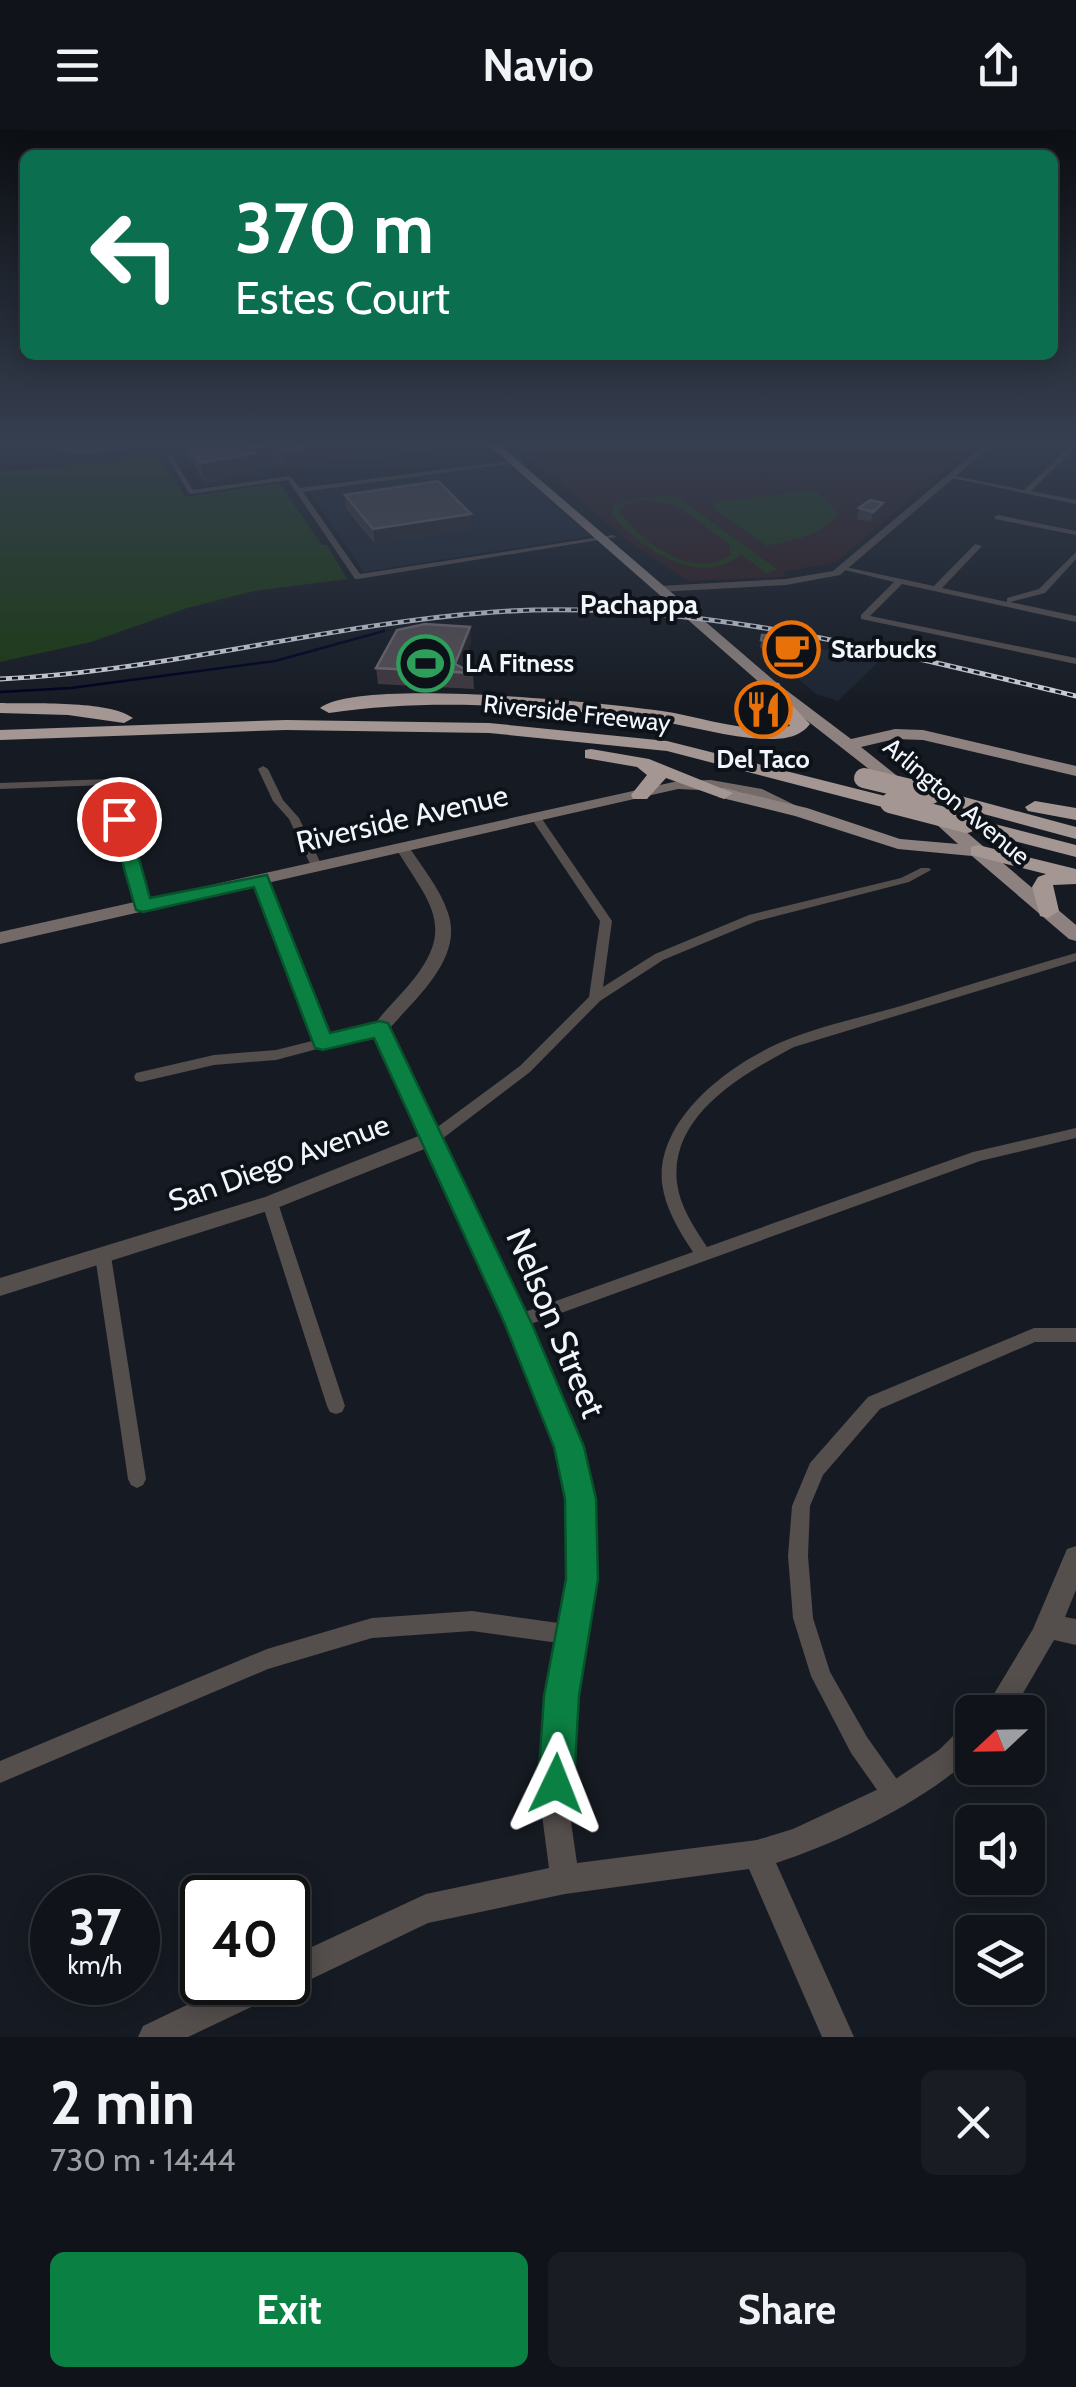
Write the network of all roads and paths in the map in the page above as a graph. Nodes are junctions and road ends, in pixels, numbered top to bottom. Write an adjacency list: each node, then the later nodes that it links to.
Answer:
1 (327, 530): 4 (street)
2 (598, 530): 4 (main road, Arlington Avenue)
3 (889, 530): 7 (street)
4 (607, 538): 9 (main road, Arlington Avenue); 10 (main road, Arlington Avenue)
5 (978, 546): 11 (street)
6 (1076, 554): 12 (street)
7 (844, 569): 8 (street); 10 (street)
8 (898, 582): 11 (street); 14 (street)
9 (660, 588): 10 (street); 15 (main road, Arlington Avenue)
10 (677, 588): 23 (main road, Arlington Avenue)
11 (935, 590): 12 (street)
12 (994, 602): 13 (street)
13 (1076, 618)
14 (1076, 662)
15 (774, 687): 17 (highway); 23 (main road, Arlington Avenue)
16 (0, 708): 18 (highway)
17 (329, 708): 18 (highway, Riverside Freeway); 32 (highway, Riverside Freeway, bridge)
18 (124, 718): 19 (highway, Riverside Freeway)
19 (0, 722)
20 (424, 725): 21 (highway, Riverside Freeway); 25 (highway); 39 (highway, Riverside Freeway, bridge)
21 (240, 726): 22 (highway, Riverside Freeway); 24 (highway)
22 (0, 736)
23 (852, 744): 27 (main road); 32 (main road, Arlington Avenue)
24 (0, 746)
25 (643, 764): 28 (highway); 31 (highway)
26 (263, 769): 41 (street)
27 (1076, 770)
28 (694, 784): 30 (highway); 31 (main road, Riverside Avenue); 33 (main road, Riverside Avenue)
29 (0, 786): 45 (street)
30 (724, 793): 31 (main road, Riverside Avenue); 33 (main road, Riverside Avenue)
31 (640, 794): 35 (main road, Riverside Avenue)
32 (927, 799): 34 (highway); 36 (highway, Riverside Freeway); 37 (main road); 40 (main road, Arlington Avenue)
33 (802, 812): 37 (main road, Riverside Avenue)
34 (1076, 814)
35 (536, 818): 38 (main road, Riverside Avenue); 50 (street)
36 (1076, 833)
37 (885, 840): 40 (main road, Riverside Avenue)
38 (402, 847): 41 (main road, Riverside Avenue); 51 (street)
39 (1076, 850)
40 (978, 851): 43 (highway); 46 (main road, Arlington Avenue)
41 (316, 866): 44 (main road, Riverside Avenue)
42 (925, 870): 50 (street, San Diego Avenue)
43 (1076, 877): 46 (highway)
44 (260, 880): 45 (main road, Riverside Avenue); 52 (street)
45 (143, 906): 48 (main road, Riverside Avenue)
46 (1048, 910): 47 (main road, Arlington Avenue)
47 (1076, 935)
48 (0, 938)
49 (1076, 957): 57 (street)
50 (594, 998): 55 (street, San Diego Avenue)
51 (380, 1028): 52 (street); 55 (street, Nelson Street)
52 (323, 1042): 53 (street)
53 (141, 1076)
54 (1076, 1134): 57 (street)
55 (433, 1138): 56 (street, San Diego Avenue); 60 (street, Nelson Street)
56 (270, 1202): 58 (street, San Diego Avenue); 62 (street)
57 (702, 1253): 60 (street)
58 (103, 1256): 59 (street, San Diego Avenue); 63 (street)
59 (0, 1287)
60 (517, 1322): 66 (street, Nelson Street)
61 (1076, 1335): 70 (street)
62 (336, 1406)
63 (137, 1479)
64 (1076, 1558): 65 (street)
65 (1063, 1629): 67 (street)
66 (573, 1635): 69 (street); 72 (street, Nelson Street)
67 (1009, 1695)
68 (955, 1754): 70 (street)
69 (0, 1772)
70 (895, 1796): 71 (street)
71 (757, 1854): 72 (street); 76 (street)
72 (564, 1878): 73 (street)
73 (310, 1964)
74 (224, 2005): 75 (street)
75 (163, 2035)
76 (838, 2037)

